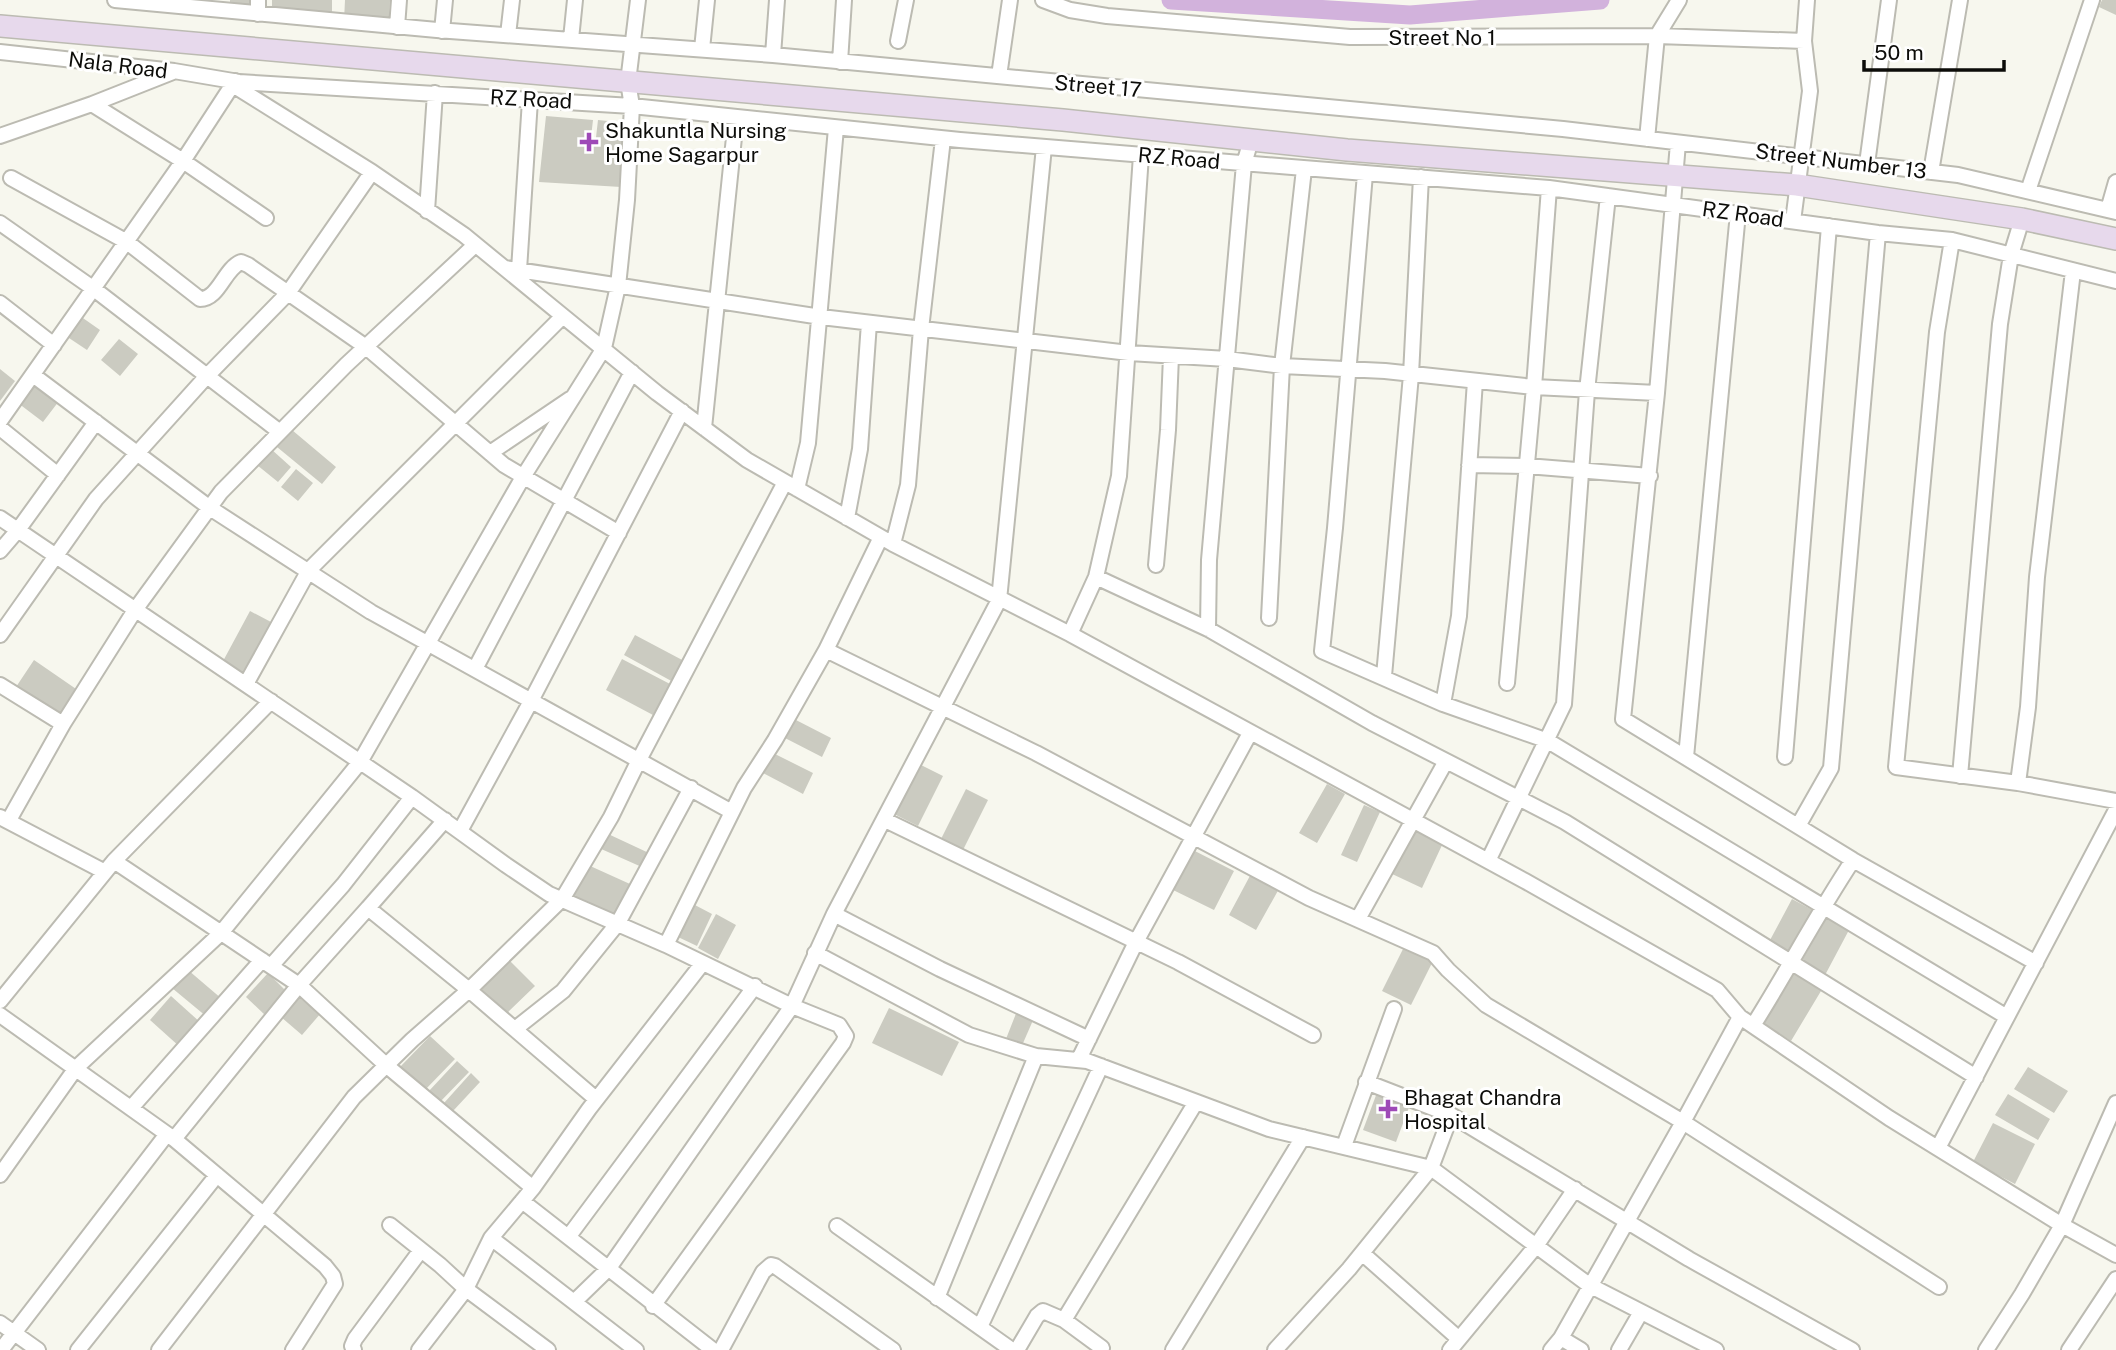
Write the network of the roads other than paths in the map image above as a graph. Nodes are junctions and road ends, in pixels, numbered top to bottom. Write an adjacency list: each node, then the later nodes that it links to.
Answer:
1 (115, 0): 18 (street, Street 17)
2 (399, 0): 20 (street)
3 (445, 0): 21 (street)
4 (512, 0): 22 (street)
5 (575, 0): 24 (street)
6 (638, 0): 27 (street)
7 (707, 0): 28 (street)
8 (777, 0): 30 (street)
9 (844, 0): 31 (street)
10 (906, 0): 25 (street)
11 (1010, 0): 33 (street)
12 (1043, 0): 23 (street, Street No 1)
13 (1679, 0): 23 (street)
14 (1807, 0): 26 (street)
15 (1888, 0): 53 (street)
16 (1960, 0): 56 (street)
17 (2092, 0): 64 (street)
18 (258, 7): 20 (street, Street 17)
19 (0, 26): 34 (street)
20 (397, 27): 21 (street, Street 17)
21 (442, 30): 22 (street, Street 17)
22 (508, 35): 24 (street, Street 17)
23 (1657, 36): 26 (street, Street No 1); 45 (street)
24 (571, 39): 27 (street, Street 17)
25 (898, 41)
26 (1804, 41): 50 (street)
27 (632, 43): 28 (street, Street 17); 34 (street)
28 (702, 49): 30 (street, Street 17)
29 (0, 52): 32 (street, Nala Road)
30 (773, 55): 31 (street, Street 17)
31 (840, 62): 33 (street, Street 17)
32 (174, 71): 35 (street, Nala Road); 38 (street)
33 (999, 76): 42 (street, Street 17)
34 (628, 82): 39 (street); 46 (street)
35 (234, 83): 36 (street, RZ Road); 51 (street); 55 (street)
36 (435, 93): 37 (street, RZ Road); 67 (street)
37 (530, 100): 39 (street, RZ Road); 82 (street)
38 (92, 104): 43 (street); 51 (street)
39 (632, 106): 40 (street, RZ Road); 85 (street)
40 (736, 118): 41 (street, RZ Road); 88 (street)
41 (836, 128): 44 (street, RZ Road); 91 (street)
42 (1563, 129): 45 (street, Street Number 13)
43 (0, 136)
44 (943, 139): 48 (street, RZ Road); 93 (street)
45 (1647, 139): 47 (street, Street Number 13)
46 (1251, 140): 52 (street); 58 (street)
47 (1678, 143): 50 (street, Street Number 13); 58 (street)
48 (1044, 147): 49 (street, RZ Road); 94 (street)
49 (1141, 155): 52 (street, RZ Road); 98 (street)
50 (1802, 157): 53 (street, Street Number 13); 62 (street)
51 (183, 161): 70 (street); 78 (street)
52 (1244, 164): 54 (street, RZ Road); 100 (street)
53 (1867, 164): 56 (street, Street Number 13)
54 (1304, 169): 57 (street, RZ Road); 101 (street)
55 (372, 172): 67 (street); 87 (street)
56 (1931, 172): 64 (street, Street Number 13)
57 (1364, 174): 59 (street, RZ Road); 102 (street)
58 (1674, 176): 62 (street); 66 (street)
59 (1421, 177): 63 (street, RZ Road); 105 (street)
60 (11, 178): 78 (street)
61 (2116, 181): 68 (street)
62 (1797, 185): 71 (street); 72 (street)
63 (1549, 188): 65 (street, RZ Road); 108 (street)
64 (2028, 191): 68 (street, Street Number 13)
65 (1608, 196): 66 (street, RZ Road); 109 (street)
66 (1672, 205): 69 (street, RZ Road); 110 (street)
67 (428, 211): 79 (street)
68 (2112, 211)
69 (1738, 213): 72 (street, RZ Road); 160 (street)
70 (266, 218)
71 (2022, 219): 76 (street); 80 (street)
72 (1793, 221): 74 (street, RZ Road)
73 (0, 223): 86 (street)
74 (1829, 226): 75 (street, RZ Road); 161 (street)
75 (1878, 233): 77 (street, RZ Road); 177 (street)
76 (2116, 239)
77 (1952, 240): 80 (street, RZ Road); 165 (street)
78 (127, 242): 86 (street); 87 (street)
79 (475, 245): 81 (street); 96 (street)
80 (2011, 256): 83 (street, RZ Road); 165 (street)
81 (503, 268): 82 (street); 90 (street)
82 (519, 270): 85 (street)
83 (2073, 271): 84 (street, RZ Road); 166 (street)
84 (2116, 281)
85 (618, 286): 88 (street); 97 (street)
86 (94, 289): 95 (street); 106 (street)
87 (288, 293): 96 (street); 106 (street)
88 (717, 301): 91 (street); 117 (street)
89 (0, 303): 95 (street)
90 (563, 316): 97 (street); 115 (street)
91 (821, 317): 92 (street); 127 (street)
92 (869, 323): 93 (street); 131 (street)
93 (921, 329): 94 (street); 134 (street)
94 (1026, 341): 98 (street); 140 (street)
95 (54, 345): 104 (street)
96 (366, 347): 115 (street); 118 (street)
97 (604, 348): 103 (street); 111 (street)
98 (1129, 353): 99 (street); 139 (street)
99 (1171, 356): 100 (street); 137 (street)
100 (1227, 359): 101 (street); 143 (street)
101 (1282, 366): 102 (street); 142 (street)
102 (1348, 369): 105 (street); 149 (street)
103 (632, 372): 112 (street); 128 (street)
104 (33, 374): 113 (street); 114 (street)
105 (1411, 374): 107 (street); 149 (street)
106 (206, 377): 118 (street); 119 (street)
107 (1475, 381): 108 (street); 121 (street)
108 (1534, 387): 109 (street); 122 (street)
109 (1587, 391): 110 (street); 123 (street)
110 (1657, 393): 125 (street)
111 (574, 396): 120 (street); 126 (street)
112 (682, 411): 117 (street); 133 (street)
113 (0, 421)
114 (96, 422): 119 (street); 124 (street)
115 (456, 424): 120 (street); 138 (street)
116 (0, 428): 124 (street)
117 (704, 428): 127 (street)
118 (280, 432): 129 (street)
119 (136, 452): 129 (street); 136 (street)
120 (489, 453): 126 (street)
121 (1469, 465): 122 (street); 155 (street)
122 (1527, 466): 123 (street); 150 (street)
123 (1581, 469): 125 (street); 159 (street)
124 (58, 475): 132 (street)
125 (1650, 476): 160 (street)
126 (523, 477): 128 (street); 146 (street)
127 (791, 485): 131 (street); 162 (street)
128 (564, 500): 133 (street); 148 (street)
129 (210, 508): 138 (street); 141 (street)
130 (0, 518): 132 (street)
131 (847, 518): 134 (street)
132 (18, 530): 135 (street); 136 (street)
133 (619, 533): 154 (street)
134 (887, 541): 140 (street); 147 (street)
135 (0, 551)
136 (56, 556): 141 (street); 145 (street)
137 (1156, 565)
138 (309, 570): 146 (street); 151 (street)
139 (1096, 577): 143 (street); 144 (street)
140 (999, 600): 144 (street); 156 (street)
141 (135, 610): 151 (street); 157 (street)
142 (1269, 618)
143 (1208, 629): 163 (street)
144 (1070, 634): 158 (street)
145 (0, 635)
146 (430, 643): 148 (street); 164 (street)
147 (826, 650): 156 (street); 172 (street)
148 (475, 669): 154 (street)
149 (1384, 676): 155 (street)
150 (1507, 683)
151 (246, 684): 153 (street)
152 (0, 685): 157 (street)
153 (271, 701): 164 (street); 184 (street)
154 (531, 701): 162 (street); 178 (street)
155 (1443, 704): 159 (street)
156 (941, 707): 175 (street); 179 (street)
157 (63, 724): 173 (street)
158 (1250, 733): 176 (street); 179 (street)
159 (1548, 741): 169 (street); 186 (street)
160 (1686, 757): 177 (street)
161 (1785, 757)
162 (639, 760): 167 (street); 185 (street)
163 (1446, 761): 169 (street); 176 (street)
164 (360, 762): 168 (street); 191 (street)
165 (1959, 776): 166 (street)
166 (2018, 783): 170 (street)
167 (691, 788): 172 (street); 190 (street)
168 (412, 797): 174 (street); 195 (street)
169 (1518, 798): 183 (street); 196 (street)
170 (2116, 801)
171 (2116, 810): 180 (street)
172 (732, 812): 193 (street)
173 (4, 818): 184 (street)
174 (445, 820): 178 (street); 187 (street)
175 (885, 820): 188 (street); 192 (street)
176 (1413, 820): 183 (street); 189 (street)
177 (1798, 826): 182 (street)
178 (460, 831): 185 (street)
179 (1194, 836): 189 (street); 192 (street)
180 (2101, 839): 181 (street); 197 (street)
181 (2116, 843)
182 (1853, 860): 186 (street); 197 (street)
183 (1488, 861): 206 (street)
184 (110, 867): 191 (street); 202 (street)
185 (563, 898): 190 (street); 201 (street)
186 (1822, 906): 196 (street); 207 (street)
187 (368, 908): 199 (street); 201 (street)
188 (834, 914): 194 (street); 211 (street)
189 (1357, 919): 224 (street)
190 (618, 923): 193 (street); 209 (street)
191 (221, 933): 195 (street); 216 (street)
192 (1136, 942): 210 (street); 211 (street)
193 (666, 945): 198 (street)
194 (815, 953): 203 (street); 212 (street)
195 (267, 963): 199 (street); 222 (street)
196 (1792, 963): 208 (street); 217 (street)
197 (2036, 963): 207 (street)
198 (702, 964): 200 (street); 219 (street)
199 (299, 985): 214 (street); 225 (street)
200 (755, 986): 203 (street); 240 (street)
201 (469, 990): 209 (street); 214 (street)
202 (0, 1002)
203 (792, 1006): 246 (street); 253 (street)
204 (1394, 1009): 218 (street)
205 (0, 1014): 216 (street)
206 (1740, 1017): 208 (street); 224 (street)
207 (2007, 1017): 217 (street)
208 (1754, 1024): 228 (street)
209 (515, 1030): 219 (street)
210 (1313, 1035)
211 (1090, 1039): 213 (street)
212 (1036, 1056): 213 (street); 251 (street)
213 (1079, 1059): 215 (street)
214 (387, 1066): 232 (street); 235 (street)
215 (1101, 1066): 220 (street); 257 (street)
216 (76, 1068): 222 (street); 230 (street)
217 (1976, 1077): 228 (street)
218 (1366, 1082): 223 (street); 227 (street)
219 (596, 1099): 232 (street)
220 (1196, 1102): 226 (street); 255 (street)
221 (2116, 1102): 237 (street)
222 (131, 1108): 225 (street)
223 (1451, 1115): 229 (street); 233 (street)
224 (1683, 1122): 236 (street); 249 (street)
225 (170, 1136): 231 (street); 258 (street)
226 (1303, 1137): 227 (street); 275 (street)
227 (1344, 1146): 229 (street)
228 (1938, 1148): 237 (street)
229 (1431, 1168): 242 (street); 244 (street)
230 (0, 1175)
231 (217, 1175): 235 (street); 264 (street)
232 (533, 1188): 234 (street)
233 (1574, 1189): 236 (street); 242 (street)
234 (522, 1201): 240 (street); 241 (street)
235 (261, 1215): 265 (street); 266 (street)
236 (1626, 1221): 248 (street); 281 (street)
237 (2062, 1225): 245 (street); 282 (street)
238 (390, 1226): 243 (street)
239 (837, 1226): 251 (street)
240 (569, 1236): 246 (street)
241 (491, 1238): 250 (street); 252 (street)
242 (1536, 1246): 248 (street); 260 (street)
243 (421, 1250): 250 (street); 267 (street)
244 (1362, 1253): 260 (street); 276 (street)
245 (2116, 1255)
246 (609, 1268): 252 (street); 253 (street)
247 (2116, 1279): 283 (street)
248 (1589, 1285): 254 (street); 259 (street)
249 (1939, 1287)
250 (466, 1289): 268 (street); 269 (street)
251 (937, 1297): 257 (street)
252 (574, 1303): 270 (street)
253 (653, 1306): 271 (street)
254 (1641, 1312): 279 (street); 280 (street)
255 (1064, 1320): 261 (street); 274 (street)
256 (0, 1323): 258 (street)
257 (980, 1327): 274 (street)
258 (14, 1333): 262 (street); 263 (street)
259 (1561, 1338): 277 (street); 278 (street)
260 (1454, 1345)
261 (1103, 1349)
262 (1, 1350)
263 (38, 1350)
264 (78, 1350)
265 (159, 1350)
266 (293, 1350)
267 (354, 1350)
268 (419, 1350)
269 (548, 1350)
270 (636, 1350)
271 (713, 1350)
272 (721, 1350): 273 (street)
273 (893, 1350)
274 (1015, 1350)
275 (1173, 1350)
276 (1275, 1350)
277 (1551, 1350)
278 (1581, 1350)
279 (1619, 1350)
280 (1716, 1350)
281 (1852, 1350)
282 (1986, 1350)
283 (2069, 1350)

